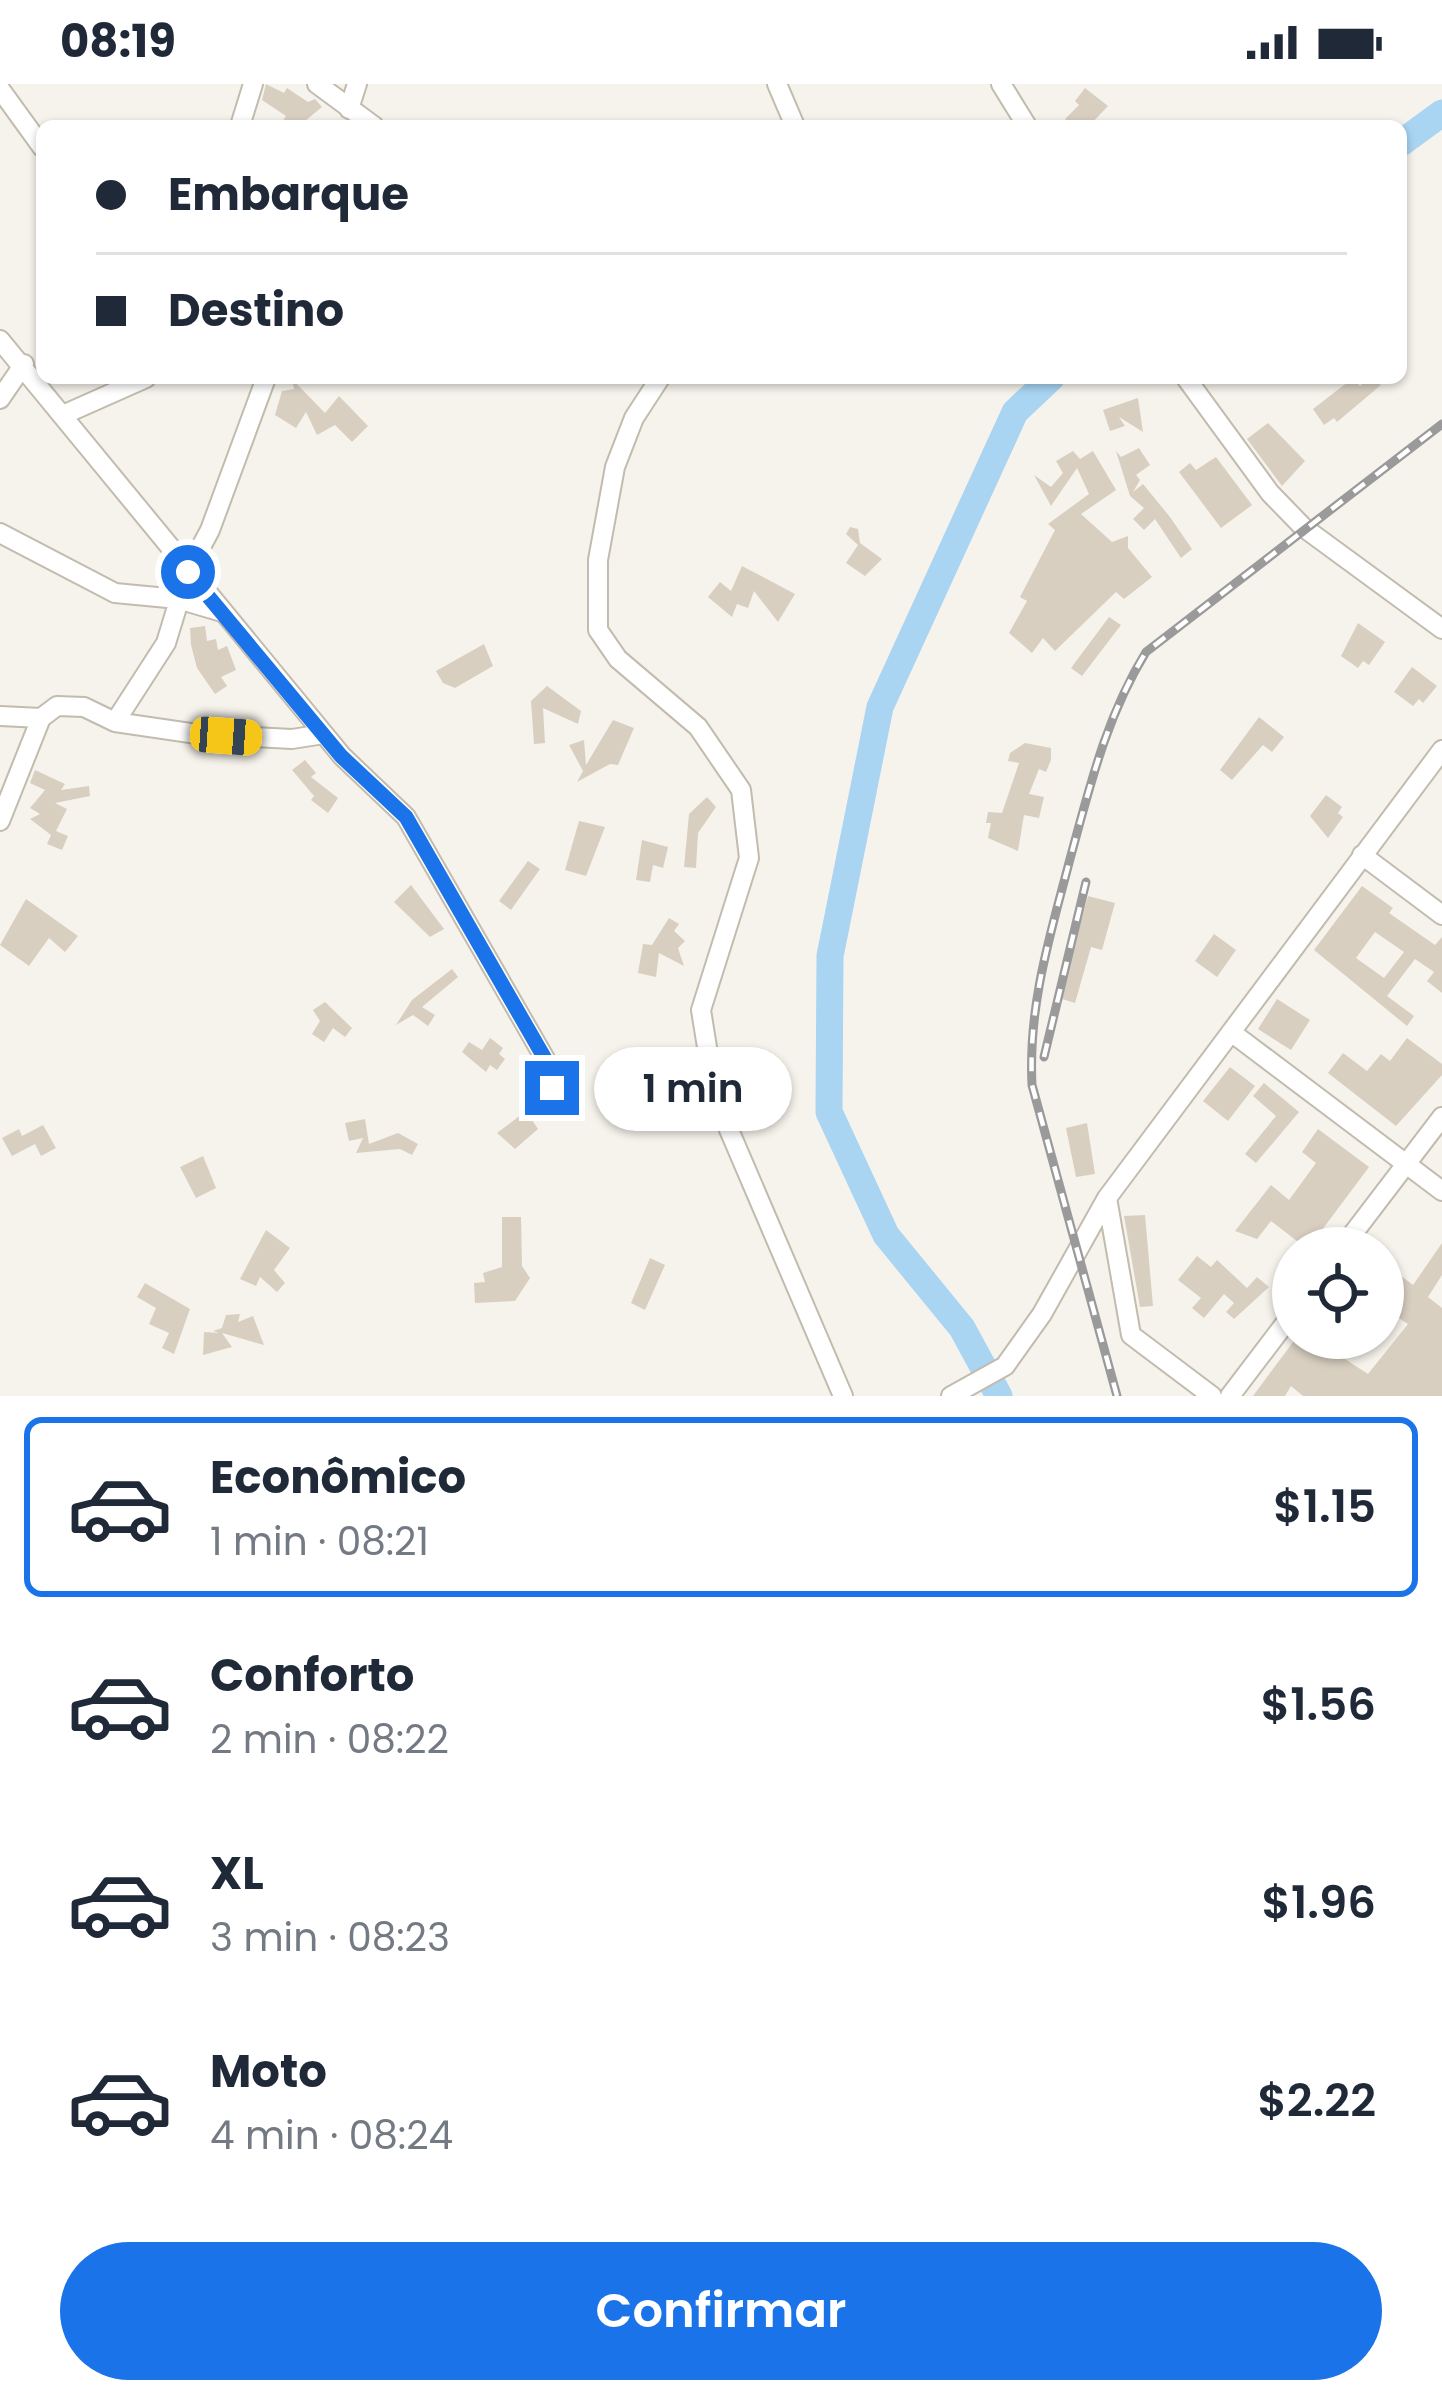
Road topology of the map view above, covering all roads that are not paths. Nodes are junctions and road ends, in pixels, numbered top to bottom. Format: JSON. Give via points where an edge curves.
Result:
{"nodes":[{"id":1,"x":253,"y":84,"type":"edge"},
{"id":2,"x":317,"y":84,"type":"edge"},
{"id":3,"x":357,"y":84,"type":"edge"},
{"id":4,"x":777,"y":84,"type":"edge"},
{"id":5,"x":1000,"y":84,"type":"edge"},
{"id":6,"x":0,"y":89,"type":"edge"},
{"id":7,"x":242,"y":120,"type":"edge"},
{"id":8,"x":360,"y":120,"type":"edge"},
{"id":9,"x":792,"y":120,"type":"edge"},
{"id":10,"x":1023,"y":120,"type":"edge"},
{"id":11,"x":36,"y":139,"type":"edge"},
{"id":12,"x":0,"y":340,"type":"edge"},
{"id":13,"x":24,"y":364,"type":"junction"},
{"id":14,"x":36,"y":379,"type":"edge"},
{"id":15,"x":40,"y":384,"type":"edge"},
{"id":16,"x":132,"y":384,"type":"edge"},
{"id":17,"x":264,"y":384,"type":"edge"},
{"id":18,"x":656,"y":384,"type":"edge"},
{"id":19,"x":1190,"y":384,"type":"edge"},
{"id":20,"x":0,"y":399,"type":"edge"},
{"id":21,"x":65,"y":414,"type":"junction"},
{"id":22,"x":0,"y":533,"type":"edge"},
{"id":23,"x":188,"y":572,"type":"junction"},
{"id":24,"x":178,"y":599,"type":"junction"},
{"id":25,"x":222,"y":612,"type":"junction"},
{"id":26,"x":1442,"y":629,"type":"edge"},
{"id":27,"x":0,"y":716,"type":"edge"},
{"id":28,"x":41,"y":718,"type":"junction"},
{"id":29,"x":115,"y":722,"type":"junction"},
{"id":30,"x":324,"y":734,"type":"junction"},
{"id":31,"x":1442,"y":750,"type":"edge"},
{"id":32,"x":0,"y":821,"type":"edge"},
{"id":33,"x":1362,"y":855,"type":"junction"},
{"id":34,"x":1442,"y":915,"type":"edge"},
{"id":35,"x":1232,"y":1032,"type":"junction"},
{"id":36,"x":552,"y":1088,"type":"dead end"},
{"id":37,"x":1442,"y":1117,"type":"edge"},
{"id":38,"x":1406,"y":1164,"type":"junction"},
{"id":39,"x":1442,"y":1191,"type":"edge"},
{"id":40,"x":1107,"y":1198,"type":"junction"},
{"id":41,"x":1358,"y":1227,"type":"edge"},
{"id":42,"x":1272,"y":1340,"type":"edge"},
{"id":43,"x":952,"y":1395,"type":"edge"},
{"id":44,"x":842,"y":1396,"type":"edge"},
{"id":45,"x":1212,"y":1396,"type":"edge"},
{"id":46,"x":1229,"y":1396,"type":"edge"}],
"edges":[{"from":1,"to":7,"type":"street"},
{"from":2,"to":8,"type":"street"},
{"from":3,"to":8,"type":"street"},
{"from":4,"to":9,"type":"street"},
{"from":5,"to":10,"type":"street"},
{"from":6,"to":11,"type":"street"},
{"from":12,"to":13,"type":"street"},
{"from":13,"to":14,"type":"street"},
{"from":13,"to":20,"type":"street"},
{"from":15,"to":21,"type":"street"},
{"from":16,"to":21,"type":"street"},
{"from":17,"to":23,"type":"street"},
{"from":18,"to":44,"type":"street","via":[[615,467],[598,560],[598,630],[618,659],[698,727],[741,790],[749,858],[701,1010],[715,1097]]},
{"from":19,"to":26,"type":"street","via":[[1303,527]]},
{"from":21,"to":23,"type":"street"},
{"from":22,"to":24,"type":"street","via":[[116,592]]},
{"from":23,"to":24,"type":"street"},
{"from":23,"to":25,"type":"street"},
{"from":24,"to":25,"type":"street"},
{"from":24,"to":29,"type":"street","via":[[166,643]]},
{"from":25,"to":30,"type":"street"},
{"from":27,"to":28,"type":"street"},
{"from":28,"to":29,"type":"street","via":[[70,704]]},
{"from":28,"to":32,"type":"street"},
{"from":29,"to":30,"type":"street","via":[[256,738]]},
{"from":30,"to":36,"type":"street","via":[[406,817],[552,1071]]},
{"from":31,"to":33,"type":"street"},
{"from":33,"to":34,"type":"street"},
{"from":33,"to":35,"type":"street"},
{"from":35,"to":38,"type":"street"},
{"from":35,"to":40,"type":"street"},
{"from":37,"to":38,"type":"street"},
{"from":38,"to":39,"type":"street"},
{"from":38,"to":41,"type":"street"},
{"from":40,"to":43,"type":"street","via":[[1005,1366]]},
{"from":40,"to":45,"type":"street","via":[[1131,1335]]},
{"from":42,"to":46,"type":"street"}]}
